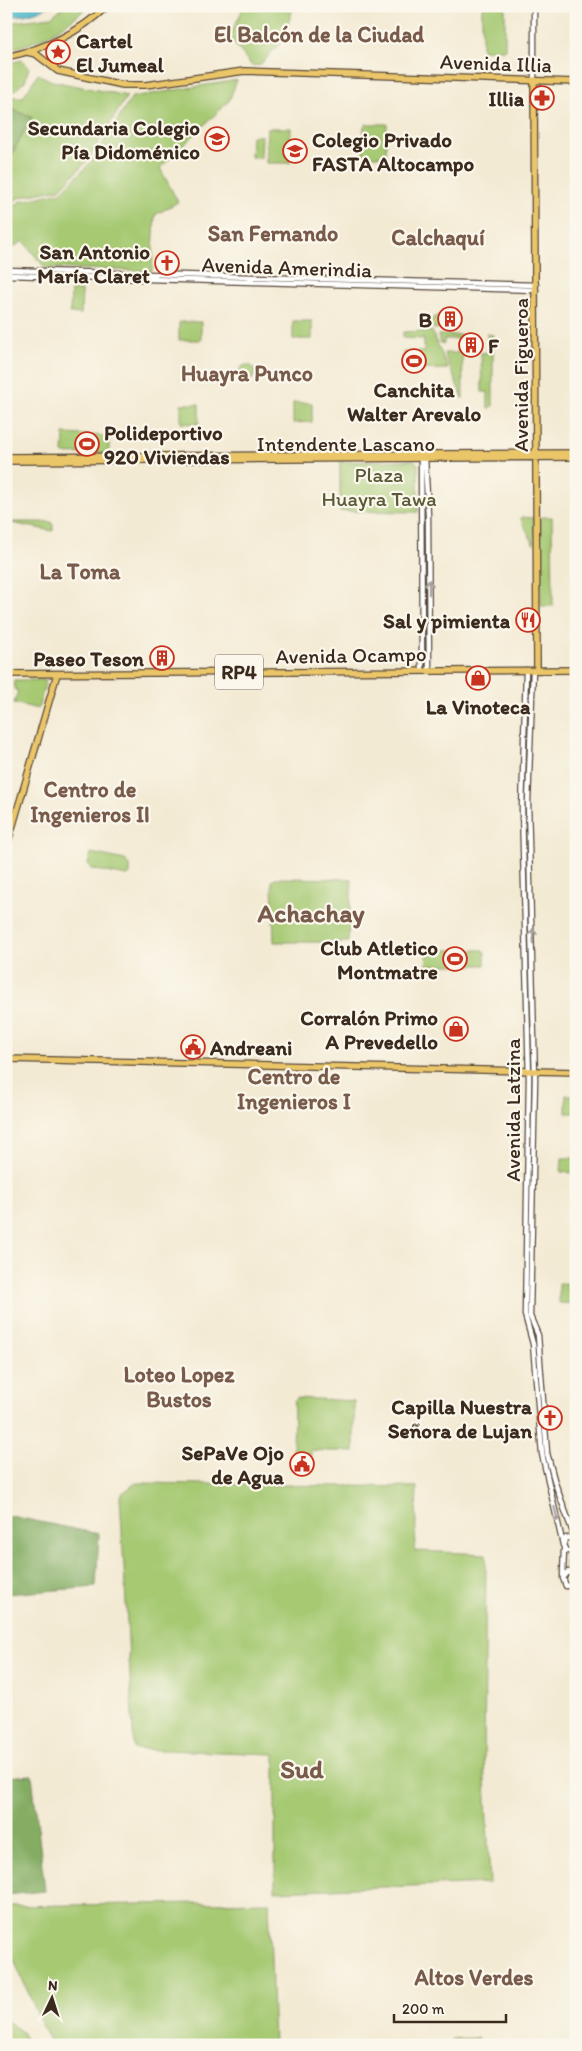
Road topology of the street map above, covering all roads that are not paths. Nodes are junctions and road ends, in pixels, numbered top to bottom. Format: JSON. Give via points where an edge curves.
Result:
{"nodes":[{"id":1,"x":107,"y":6,"type":"edge"},
{"id":2,"x":534,"y":6,"type":"edge"},
{"id":3,"x":51,"y":44,"type":"junction"},
{"id":4,"x":44,"y":47,"type":"junction"},
{"id":5,"x":27,"y":52,"type":"junction"},
{"id":6,"x":6,"y":57,"type":"edge"},
{"id":7,"x":46,"y":62,"type":"junction"},
{"id":8,"x":58,"y":71,"type":"junction"},
{"id":9,"x":534,"y":80,"type":"junction"},
{"id":10,"x":576,"y":82,"type":"edge"},
{"id":11,"x":6,"y":270,"type":"edge"},
{"id":12,"x":6,"y":275,"type":"edge"},
{"id":13,"x":536,"y":287,"type":"junction"},
{"id":14,"x":576,"y":453,"type":"edge"},
{"id":15,"x":536,"y":456,"type":"junction"},
{"id":16,"x":6,"y":457,"type":"edge"},
{"id":17,"x":423,"y":457,"type":"junction"},
{"id":18,"x":576,"y":457,"type":"edge"},
{"id":19,"x":6,"y":461,"type":"edge"},
{"id":20,"x":422,"y":670,"type":"junction"},
{"id":21,"x":429,"y":670,"type":"junction"},
{"id":22,"x":526,"y":670,"type":"junction"},
{"id":23,"x":535,"y":670,"type":"junction"},
{"id":24,"x":576,"y":670,"type":"edge"},
{"id":25,"x":6,"y":674,"type":"edge"},
{"id":26,"x":57,"y":674,"type":"junction"},
{"id":27,"x":6,"y":849,"type":"edge"},
{"id":28,"x":6,"y":1059,"type":"edge"},
{"id":29,"x":532,"y":1071,"type":"junction"},
{"id":30,"x":576,"y":1072,"type":"edge"},
{"id":31,"x":575,"y":1538,"type":"edge"},
{"id":32,"x":564,"y":1547,"type":"junction"},
{"id":33,"x":576,"y":1551,"type":"edge"},
{"id":34,"x":576,"y":1574,"type":"edge"},
{"id":35,"x":563,"y":1578,"type":"junction"},
{"id":36,"x":574,"y":1587,"type":"edge"}],
"edges":[{"from":1,"to":3,"type":"main road","via":[[84,26]]},
{"from":2,"to":9,"type":"street"},
{"from":3,"to":4,"type":"main road"},
{"from":3,"to":8,"type":"main road","via":[[51,62]]},
{"from":4,"to":5,"type":"main road"},
{"from":4,"to":7,"type":"main road"},
{"from":5,"to":6,"type":"main road"},
{"from":5,"to":7,"type":"main road","name":"Avenida Illia"},
{"from":7,"to":8,"type":"main road","name":"Avenida Illia"},
{"from":8,"to":9,"type":"main road","name":"Avenida Illia","via":[[135,86],[238,72]]},
{"from":9,"to":10,"type":"main road","name":"Avenida Illia"},
{"from":9,"to":13,"type":"main road","name":"Avenida Figueroa"},
{"from":11,"to":13,"type":"street"},
{"from":12,"to":13,"type":"street","name":"Avenida Amerindia"},
{"from":13,"to":15,"type":"main road","name":"Avenida Figueroa"},
{"from":14,"to":15,"type":"main road"},
{"from":15,"to":17,"type":"main road","name":"Intendente Lascano"},
{"from":15,"to":18,"type":"main road"},
{"from":15,"to":23,"type":"main road","name":"Avenida Figueroa"},
{"from":16,"to":17,"type":"main road","name":"Intendente Lascano"},
{"from":17,"to":19,"type":"main road","name":"Intendente Lascano"},
{"from":17,"to":20,"type":"street"},
{"from":21,"to":17,"type":"street","one_way":true},
{"from":20,"to":21,"type":"main road","name":"Avenida Ocampo","number":"RP4"},
{"from":20,"to":26,"type":"main road","name":"Avenida Ocampo","number":"RP4"},
{"from":21,"to":22,"type":"main road","name":"Avenida Ocampo","number":"RP4"},
{"from":22,"to":23,"type":"main road","name":"Avenida Ocampo","number":"RP4"},
{"from":22,"to":29,"type":"street","name":"Avenida Latzina","via":[[522,810]]},
{"from":23,"to":24,"type":"main road","name":"Avenida Ocampo","number":"RP4"},
{"from":29,"to":23,"type":"street","name":"Avenida Latzina","one_way":true,"via":[[528,803]]},
{"from":25,"to":26,"type":"main road","name":"Avenida Ocampo","number":"RP4"},
{"from":26,"to":27,"type":"main road"},
{"from":28,"to":29,"type":"main road"},
{"from":29,"to":30,"type":"main road"},
{"from":29,"to":31,"type":"street","name":"Avenida Latzina","via":[[530,1316],[538,1335],[548,1453]]},
{"from":29,"to":32,"type":"street","name":"Avenida Latzina","one_way":true,"via":[[525,1315],[533,1344],[540,1442]]},
{"from":31,"to":32,"type":"street","via":[[567,1538]]},
{"from":32,"to":33,"type":"street","via":[[571,1552]]},
{"from":32,"to":35,"type":"street","name":"Avenida Latzina"},
{"from":34,"to":35,"type":"street","via":[[568,1572]]},
{"from":35,"to":36,"type":"street","via":[[564,1584]]}]}
